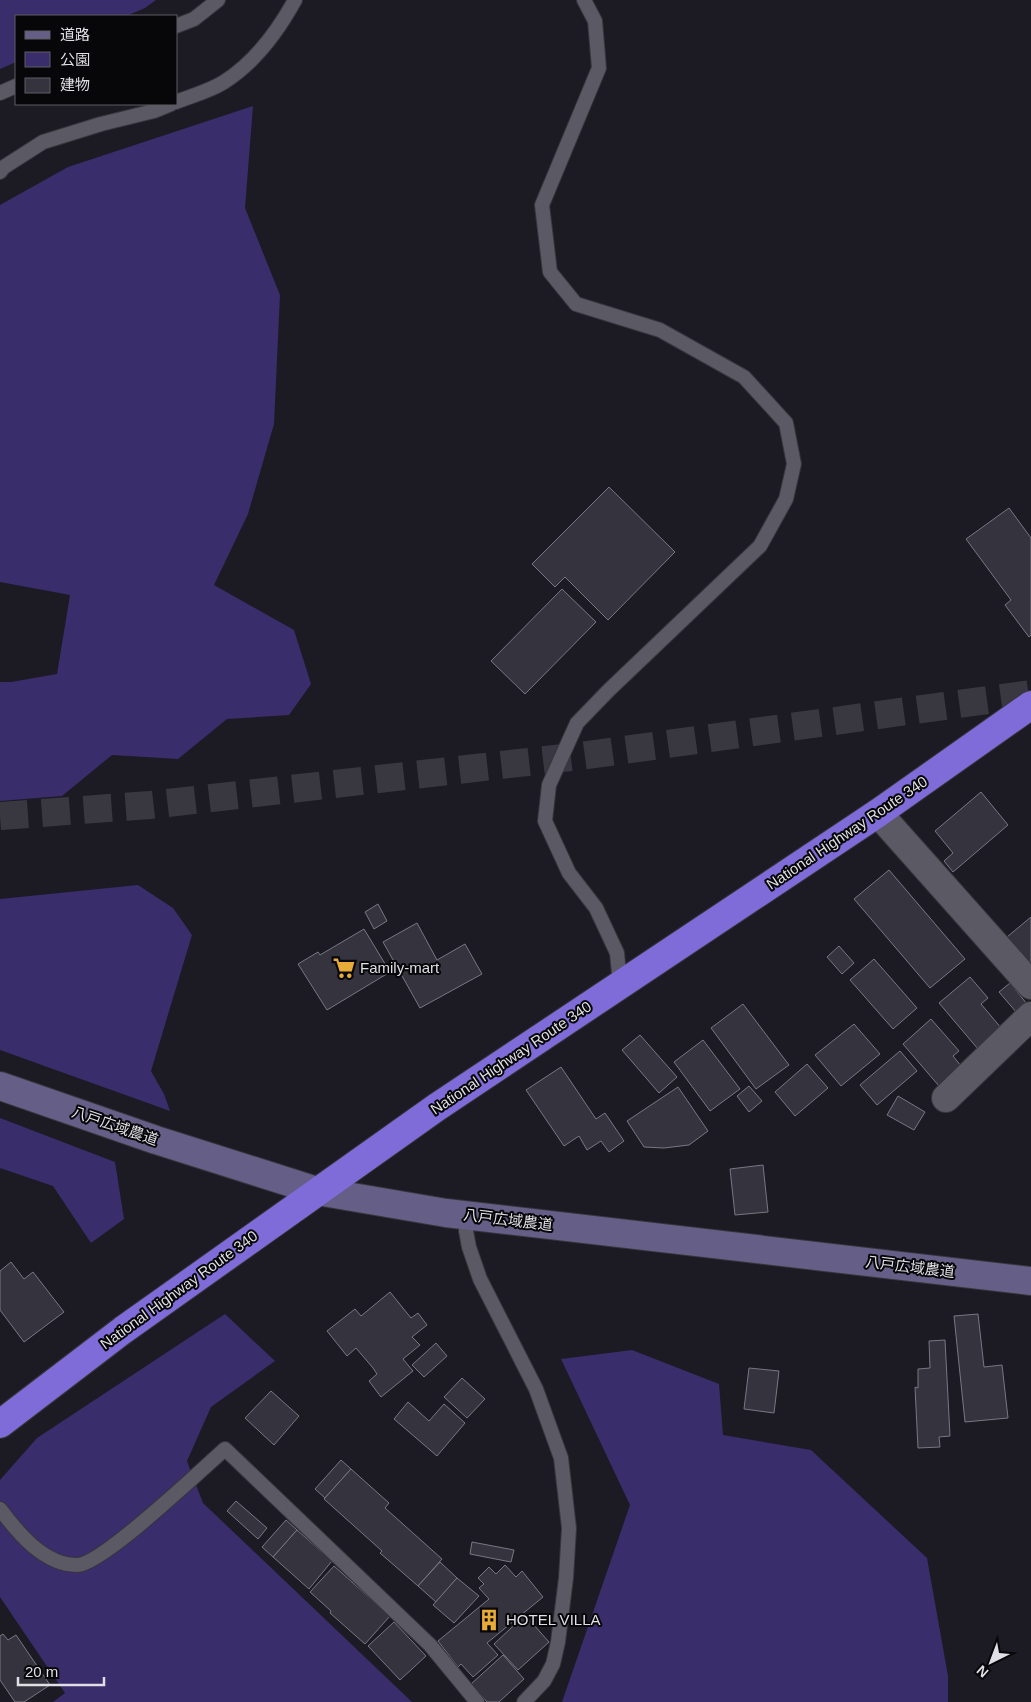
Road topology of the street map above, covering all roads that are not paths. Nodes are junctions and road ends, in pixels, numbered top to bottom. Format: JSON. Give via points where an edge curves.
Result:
{"nodes":[{"id":1,"x":218,"y":0,"type":"edge"},
{"id":2,"x":295,"y":0,"type":"edge"},
{"id":3,"x":584,"y":0,"type":"edge"},
{"id":4,"x":178,"y":25,"type":"edge"},
{"id":5,"x":15,"y":86,"type":"edge"},
{"id":6,"x":0,"y":93,"type":"edge"},
{"id":7,"x":178,"y":101,"type":"edge"},
{"id":8,"x":169,"y":105,"type":"edge"},
{"id":9,"x":0,"y":172,"type":"edge"},
{"id":10,"x":1031,"y":705,"type":"edge"},
{"id":11,"x":878,"y":814,"type":"junction"},
{"id":12,"x":620,"y":984,"type":"junction"},
{"id":13,"x":1031,"y":985,"type":"edge"},
{"id":14,"x":1031,"y":1016,"type":"edge"},
{"id":15,"x":0,"y":1086,"type":"edge"},
{"id":16,"x":946,"y":1098,"type":"dead end"},
{"id":17,"x":317,"y":1191,"type":"junction"},
{"id":18,"x":467,"y":1215,"type":"junction"},
{"id":19,"x":1031,"y":1281,"type":"edge"},
{"id":20,"x":0,"y":1424,"type":"edge"},
{"id":21,"x":0,"y":1508,"type":"edge"},
{"id":22,"x":477,"y":1702,"type":"edge"},
{"id":23,"x":524,"y":1702,"type":"edge"}],
"edges":[{"from":1,"to":4,"type":"lane","via":[[194,19]]},
{"from":2,"to":7,"type":"lane","via":[[254,58],[223,83]]},
{"from":3,"to":12,"type":"lane","via":[[595,21],[598,68],[542,205],[550,272],[576,304],[660,330],[744,378],[786,423],[794,464],[786,499],[760,546],[577,723],[549,785],[546,821],[569,873],[596,908],[617,953]]},
{"from":5,"to":6,"type":"lane"},
{"from":8,"to":9,"type":"lane","via":[[43,142]]},
{"from":10,"to":11,"type":"highway","name":"National Highway Route 340"},
{"from":11,"to":12,"type":"highway","name":"National Highway Route 340"},
{"from":11,"to":13,"type":"street"},
{"from":12,"to":17,"type":"highway","name":"National Highway Route 340"},
{"from":14,"to":16,"type":"street"},
{"from":15,"to":17,"type":"street","name":"八戸広域農道"},
{"from":17,"to":18,"type":"street","name":"八戸広域農道"},
{"from":17,"to":20,"type":"highway","name":"National Highway Route 340","via":[[123,1330]]},
{"from":18,"to":19,"type":"street","name":"八戸広域農道"},
{"from":18,"to":23,"type":"lane","via":[[467,1239],[480,1279],[536,1389],[561,1458],[569,1528],[558,1642],[553,1664],[544,1681]]},
{"from":21,"to":22,"type":"lane","via":[[35,1548],[57,1562],[78,1565],[116,1545],[225,1449],[430,1645]]}]}
